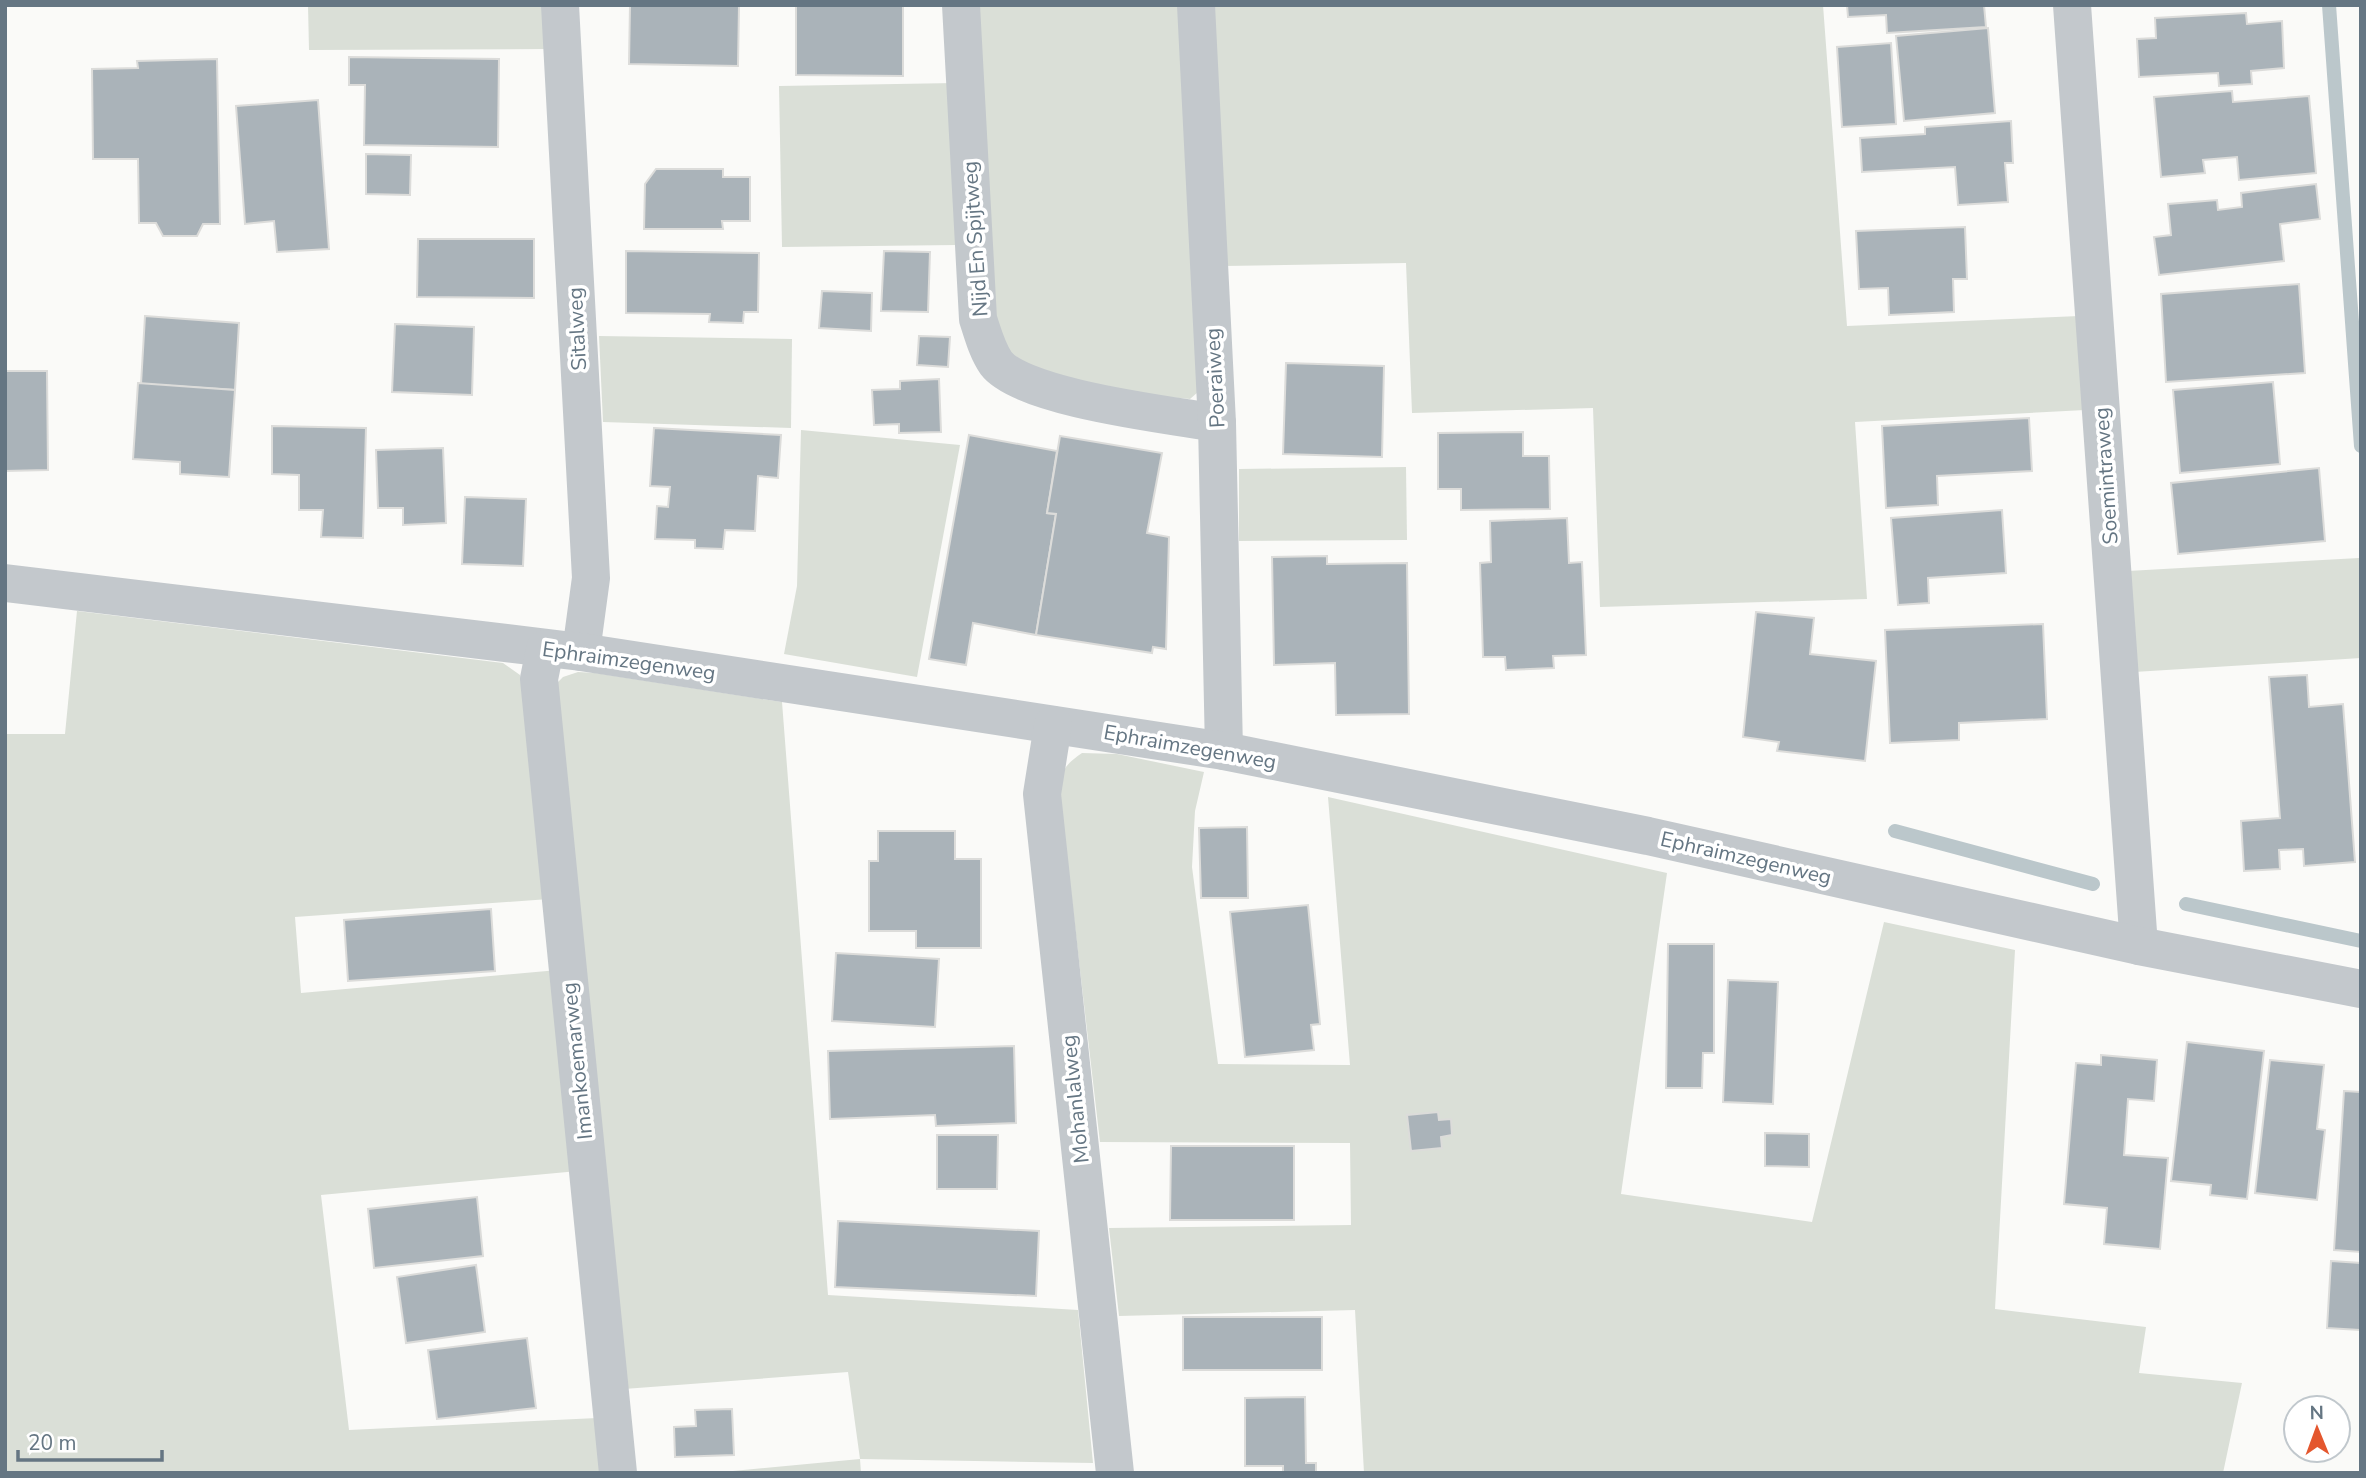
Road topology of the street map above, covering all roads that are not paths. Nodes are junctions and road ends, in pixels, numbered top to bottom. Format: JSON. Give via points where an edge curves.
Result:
{"nodes":[{"id":1,"x":560,"y":5,"type":"edge"},
{"id":2,"x":961,"y":5,"type":"edge"},
{"id":3,"x":1196,"y":5,"type":"edge"},
{"id":4,"x":2072,"y":5,"type":"edge"},
{"id":5,"x":1217,"y":423,"type":"junction"},
{"id":6,"x":5,"y":583,"type":"edge"},
{"id":7,"x":563,"y":651,"type":"junction"},
{"id":8,"x":1053,"y":725,"type":"junction"},
{"id":9,"x":1224,"y":751,"type":"junction"},
{"id":10,"x":2139,"y":946,"type":"junction"},
{"id":11,"x":2361,"y":989,"type":"edge"},
{"id":12,"x":618,"y":1473,"type":"edge"},
{"id":13,"x":1115,"y":1473,"type":"edge"}],
"edges":[{"from":1,"to":7,"type":"street","name":"Sitalweg","via":[[590,578]]},
{"from":2,"to":5,"type":"street","name":"Nijd En Spijtweg","via":[[978,318],[997,365],[1051,393]]},
{"from":3,"to":5,"type":"street","name":"Poeraiweg"},
{"from":4,"to":10,"type":"street","name":"Soemintraweg"},
{"from":5,"to":9,"type":"street","name":"Poeraiweg"},
{"from":6,"to":7,"type":"street","name":"Ephraimzegenweg"},
{"from":7,"to":8,"type":"street","name":"Ephraimzegenweg"},
{"from":7,"to":12,"type":"street","name":"Imankoemarweg","via":[[539,679]]},
{"from":8,"to":9,"type":"street","name":"Ephraimzegenweg"},
{"from":8,"to":13,"type":"street","name":"Mohanlalweg","via":[[1042,794]]},
{"from":9,"to":10,"type":"street","name":"Ephraimzegenweg","via":[[1648,836]]},
{"from":10,"to":11,"type":"street","name":"Ephraimzegenweg"}]}
